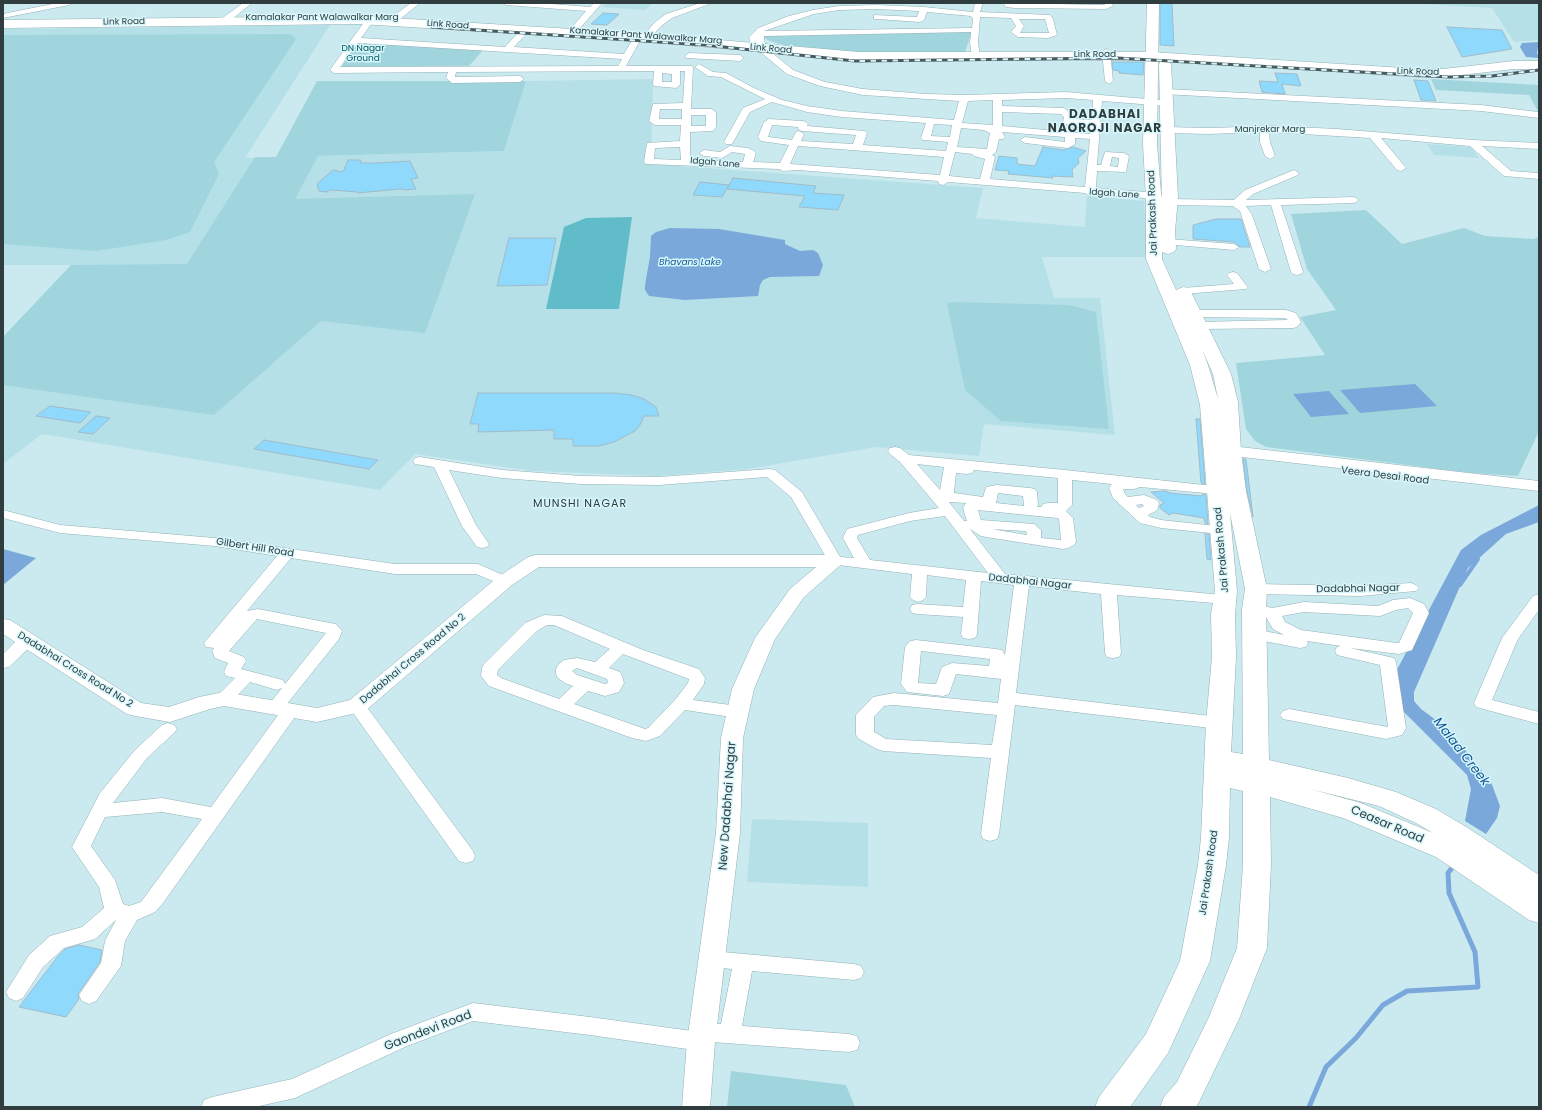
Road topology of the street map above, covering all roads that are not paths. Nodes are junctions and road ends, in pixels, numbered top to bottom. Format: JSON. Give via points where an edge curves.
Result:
{"nodes":[{"id":1,"x":62,"y":3,"type":"edge"},
{"id":2,"x":69,"y":3,"type":"edge"},
{"id":3,"x":248,"y":3,"type":"edge"},
{"id":4,"x":416,"y":3,"type":"edge"},
{"id":5,"x":506,"y":3,"type":"edge"},
{"id":6,"x":696,"y":3,"type":"edge"},
{"id":7,"x":708,"y":3,"type":"edge"},
{"id":8,"x":979,"y":3,"type":"edge"},
{"id":9,"x":986,"y":3,"type":"edge"},
{"id":10,"x":1007,"y":3,"type":"edge"},
{"id":11,"x":1153,"y":3,"type":"edge"},
{"id":12,"x":1163,"y":3,"type":"edge"},
{"id":13,"x":1060,"y":5,"type":"edge"},
{"id":14,"x":1075,"y":5,"type":"edge"},
{"id":15,"x":1111,"y":5,"type":"edge"},
{"id":16,"x":595,"y":6,"type":"edge"},
{"id":17,"x":42,"y":8,"type":"junction"},
{"id":18,"x":3,"y":16,"type":"edge"},
{"id":19,"x":978,"y":16,"type":"junction"},
{"id":20,"x":1014,"y":16,"type":"junction"},
{"id":21,"x":341,"y":18,"type":"junction"},
{"id":22,"x":225,"y":20,"type":"junction"},
{"id":23,"x":370,"y":20,"type":"junction"},
{"id":24,"x":394,"y":20,"type":"junction"},
{"id":25,"x":3,"y":23,"type":"edge"},
{"id":26,"x":975,"y":30,"type":"junction"},
{"id":27,"x":1164,"y":30,"type":"dead end"},
{"id":28,"x":572,"y":32,"type":"junction"},
{"id":29,"x":521,"y":35,"type":"dead end"},
{"id":30,"x":1018,"y":35,"type":"junction"},
{"id":31,"x":642,"y":36,"type":"junction"},
{"id":32,"x":355,"y":40,"type":"junction"},
{"id":33,"x":688,"y":40,"type":"junction"},
{"id":34,"x":1009,"y":41,"type":"dead end"},
{"id":35,"x":757,"y":42,"type":"junction"},
{"id":36,"x":508,"y":49,"type":"junction"},
{"id":37,"x":1159,"y":52,"type":"junction"},
{"id":38,"x":975,"y":54,"type":"junction"},
{"id":39,"x":1106,"y":54,"type":"junction"},
{"id":40,"x":627,"y":58,"type":"junction"},
{"id":41,"x":740,"y":58,"type":"dead end"},
{"id":42,"x":1539,"y":62,"type":"edge"},
{"id":43,"x":692,"y":64,"type":"junction"},
{"id":44,"x":1539,"y":65,"type":"edge"},
{"id":45,"x":621,"y":68,"type":"junction"},
{"id":46,"x":453,"y":69,"type":"junction"},
{"id":47,"x":536,"y":69,"type":"junction"},
{"id":48,"x":362,"y":70,"type":"junction"},
{"id":49,"x":386,"y":72,"type":"dead end"},
{"id":50,"x":403,"y":72,"type":"junction"},
{"id":51,"x":711,"y":74,"type":"junction"},
{"id":52,"x":356,"y":79,"type":"dead end"},
{"id":53,"x":1109,"y":81,"type":"dead end"},
{"id":54,"x":1002,"y":97,"type":"junction"},
{"id":55,"x":1054,"y":97,"type":"junction"},
{"id":56,"x":964,"y":98,"type":"junction"},
{"id":57,"x":1098,"y":98,"type":"junction"},
{"id":58,"x":1166,"y":98,"type":"junction"},
{"id":59,"x":773,"y":99,"type":"junction"},
{"id":60,"x":1150,"y":102,"type":"junction"},
{"id":61,"x":762,"y":103,"type":"junction"},
{"id":62,"x":838,"y":104,"type":"dead end"},
{"id":63,"x":998,"y":109,"type":"junction"},
{"id":64,"x":826,"y":112,"type":"junction"},
{"id":65,"x":1538,"y":115,"type":"dead end"},
{"id":66,"x":804,"y":120,"type":"junction"},
{"id":67,"x":895,"y":120,"type":"junction"},
{"id":68,"x":1029,"y":122,"type":"dead end"},
{"id":69,"x":1064,"y":122,"type":"junction"},
{"id":70,"x":925,"y":123,"type":"junction"},
{"id":71,"x":1096,"y":123,"type":"junction"},
{"id":72,"x":998,"y":125,"type":"junction"},
{"id":73,"x":957,"y":126,"type":"junction"},
{"id":74,"x":1264,"y":129,"type":"junction"},
{"id":75,"x":1166,"y":130,"type":"junction"},
{"id":76,"x":1069,"y":134,"type":"junction"},
{"id":77,"x":1373,"y":135,"type":"junction"},
{"id":78,"x":1095,"y":137,"type":"junction"},
{"id":79,"x":729,"y":142,"type":"dead end"},
{"id":80,"x":791,"y":142,"type":"junction"},
{"id":81,"x":1474,"y":143,"type":"junction"},
{"id":82,"x":685,"y":144,"type":"junction"},
{"id":83,"x":858,"y":146,"type":"junction"},
{"id":84,"x":1539,"y":146,"type":"edge"},
{"id":85,"x":953,"y":150,"type":"junction"},
{"id":86,"x":698,"y":153,"type":"dead end"},
{"id":87,"x":1270,"y":156,"type":"dead end"},
{"id":88,"x":689,"y":163,"type":"junction"},
{"id":89,"x":747,"y":166,"type":"junction"},
{"id":90,"x":1092,"y":167,"type":"junction"},
{"id":91,"x":787,"y":168,"type":"junction"},
{"id":92,"x":1401,"y":168,"type":"dead end"},
{"id":93,"x":1105,"y":169,"type":"dead end"},
{"id":94,"x":1294,"y":173,"type":"dead end"},
{"id":95,"x":1539,"y":176,"type":"edge"},
{"id":96,"x":943,"y":180,"type":"junction"},
{"id":97,"x":988,"y":182,"type":"junction"},
{"id":98,"x":1090,"y":192,"type":"junction"},
{"id":99,"x":1152,"y":196,"type":"junction"},
{"id":100,"x":1354,"y":200,"type":"dead end"},
{"id":101,"x":1170,"y":202,"type":"junction"},
{"id":102,"x":1275,"y":202,"type":"junction"},
{"id":103,"x":1236,"y":203,"type":"junction"},
{"id":104,"x":1168,"y":242,"type":"junction"},
{"id":105,"x":1234,"y":247,"type":"dead end"},
{"id":106,"x":1265,"y":269,"type":"dead end"},
{"id":107,"x":1297,"y":272,"type":"dead end"},
{"id":108,"x":1233,"y":275,"type":"dead end"},
{"id":109,"x":1183,"y":291,"type":"junction"},
{"id":110,"x":1217,"y":314,"type":"junction"},
{"id":111,"x":1197,"y":320,"type":"junction"},
{"id":112,"x":1223,"y":325,"type":"junction"},
{"id":113,"x":1231,"y":454,"type":"junction"},
{"id":114,"x":420,"y":461,"type":"dead end"},
{"id":115,"x":439,"y":464,"type":"junction"},
{"id":116,"x":950,"y":465,"type":"junction"},
{"id":117,"x":1065,"y":477,"type":"junction"},
{"id":118,"x":1176,"y":488,"type":"junction"},
{"id":119,"x":1227,"y":491,"type":"junction"},
{"id":120,"x":1538,"y":492,"type":"edge"},
{"id":121,"x":1194,"y":500,"type":"dead end"},
{"id":122,"x":944,"y":502,"type":"junction"},
{"id":123,"x":3,"y":514,"type":"edge"},
{"id":124,"x":967,"y":525,"type":"junction"},
{"id":125,"x":1220,"y":530,"type":"junction"},
{"id":126,"x":482,"y":544,"type":"dead end"},
{"id":127,"x":286,"y":553,"type":"junction"},
{"id":128,"x":835,"y":561,"type":"junction"},
{"id":129,"x":865,"y":564,"type":"junction"},
{"id":130,"x":920,"y":571,"type":"junction"},
{"id":131,"x":974,"y":577,"type":"junction"},
{"id":132,"x":1001,"y":580,"type":"junction"},
{"id":133,"x":505,"y":581,"type":"junction"},
{"id":134,"x":1022,"y":581,"type":"junction"},
{"id":135,"x":1411,"y":588,"type":"dead end"},
{"id":136,"x":1109,"y":590,"type":"junction"},
{"id":137,"x":1226,"y":598,"type":"junction"},
{"id":138,"x":1539,"y":599,"type":"edge"},
{"id":139,"x":1261,"y":604,"type":"junction"},
{"id":140,"x":971,"y":613,"type":"junction"},
{"id":141,"x":3,"y":625,"type":"edge"},
{"id":142,"x":969,"y":634,"type":"dead end"},
{"id":143,"x":1254,"y":634,"type":"junction"},
{"id":144,"x":27,"y":640,"type":"junction"},
{"id":145,"x":212,"y":642,"type":"dead end"},
{"id":146,"x":621,"y":647,"type":"junction"},
{"id":147,"x":1114,"y":653,"type":"dead end"},
{"id":148,"x":3,"y":663,"type":"edge"},
{"id":149,"x":598,"y":669,"type":"junction"},
{"id":150,"x":1003,"y":673,"type":"junction"},
{"id":151,"x":246,"y":680,"type":"junction"},
{"id":152,"x":277,"y":684,"type":"dead end"},
{"id":153,"x":585,"y":684,"type":"junction"},
{"id":154,"x":227,"y":699,"type":"junction"},
{"id":155,"x":681,"y":704,"type":"junction"},
{"id":156,"x":1006,"y":704,"type":"junction"},
{"id":157,"x":357,"y":706,"type":"junction"},
{"id":158,"x":561,"y":707,"type":"junction"},
{"id":159,"x":284,"y":708,"type":"junction"},
{"id":160,"x":738,"y":712,"type":"junction"},
{"id":161,"x":1289,"y":716,"type":"dead end"},
{"id":162,"x":1539,"y":718,"type":"edge"},
{"id":163,"x":1219,"y":723,"type":"junction"},
{"id":164,"x":168,"y":729,"type":"dead end"},
{"id":165,"x":1000,"y":752,"type":"junction"},
{"id":166,"x":1218,"y":768,"type":"junction"},
{"id":167,"x":1255,"y":775,"type":"junction"},
{"id":168,"x":99,"y":811,"type":"junction"},
{"id":169,"x":216,"y":815,"type":"junction"},
{"id":170,"x":990,"y":834,"type":"dead end"},
{"id":171,"x":466,"y":856,"type":"dead end"},
{"id":172,"x":1527,"y":889,"type":"edge"},
{"id":173,"x":122,"y":912,"type":"junction"},
{"id":174,"x":1539,"y":912,"type":"edge"},
{"id":175,"x":712,"y":959,"type":"junction"},
{"id":176,"x":744,"y":962,"type":"junction"},
{"id":177,"x":854,"y":972,"type":"dead end"},
{"id":178,"x":16,"y":992,"type":"dead end"},
{"id":179,"x":89,"y":995,"type":"dead end"},
{"id":180,"x":730,"y":1034,"type":"junction"},
{"id":181,"x":702,"y":1037,"type":"junction"},
{"id":182,"x":849,"y":1043,"type":"dead end"},
{"id":183,"x":212,"y":1107,"type":"edge"},
{"id":184,"x":696,"y":1107,"type":"edge"},
{"id":185,"x":1111,"y":1107,"type":"edge"},
{"id":186,"x":1176,"y":1107,"type":"edge"}],
"edges":[{"from":1,"to":17,"type":"street"},
{"from":2,"to":17,"type":"street"},
{"from":3,"to":22,"type":"street"},
{"from":4,"to":24,"type":"street"},
{"from":5,"to":16,"type":"street"},
{"from":6,"to":31,"type":"street","via":[[665,12],[652,22]]},
{"from":7,"to":31,"type":"street","via":[[669,16]]},
{"from":8,"to":19,"type":"street"},
{"from":9,"to":19,"type":"street"},
{"from":10,"to":13,"type":"street","via":[[1013,6]]},
{"from":11,"to":37,"type":"main road","name":"Jai Prakash Road"},
{"from":12,"to":27,"type":"main road"},
{"from":13,"to":14,"type":"street"},
{"from":14,"to":15,"type":"street"},
{"from":16,"to":28,"type":"street"},
{"from":17,"to":18,"type":"street"},
{"from":19,"to":20,"type":"street","via":[[999,13]]},
{"from":19,"to":26,"type":"street"},
{"from":19,"to":35,"type":"street","via":[[924,9],[922,19],[919,20],[877,17],[876,7],[838,8],[813,12],[760,30]]},
{"from":20,"to":30,"type":"street","via":[[1020,26],[1015,32]]},
{"from":20,"to":30,"type":"street","via":[[1047,17],[1050,19],[1053,35]]},
{"from":21,"to":22,"type":"main road","name":"Link Road"},
{"from":21,"to":23,"type":"main road","name":"Link Road"},
{"from":21,"to":24,"type":"main road","name":"Kamalakar Pant Walawalkar Marg"},
{"from":22,"to":25,"type":"main road","name":"Link Road"},
{"from":23,"to":24,"type":"main road","name":"Link Road"},
{"from":23,"to":32,"type":"street"},
{"from":24,"to":28,"type":"main road","name":"Link Road"},
{"from":26,"to":35,"type":"street","via":[[937,30]]},
{"from":26,"to":38,"type":"street"},
{"from":28,"to":31,"type":"main road","name":"Link Road"},
{"from":29,"to":36,"type":"street"},
{"from":30,"to":34,"type":"street"},
{"from":31,"to":33,"type":"main road","name":"Link Road"},
{"from":31,"to":40,"type":"street"},
{"from":32,"to":36,"type":"street"},
{"from":32,"to":48,"type":"street","via":[[334,70]]},
{"from":33,"to":35,"type":"main road","name":"Link Road"},
{"from":33,"to":43,"type":"street","name":"Idgah Lane","via":[[687,49]]},
{"from":35,"to":38,"type":"main road","name":"Link Road","via":[[860,54]]},
{"from":35,"to":56,"type":"street","via":[[790,72],[823,84],[862,92]]},
{"from":36,"to":40,"type":"street","via":[[564,50]]},
{"from":37,"to":39,"type":"main road","name":"Link Road"},
{"from":37,"to":42,"type":"main road","name":"Link Road","via":[[1413,69]]},
{"from":37,"to":44,"type":"main road","name":"Link Road","via":[[1420,73]]},
{"from":37,"to":58,"type":"main road","name":"Jai Prakash Road"},
{"from":37,"to":60,"type":"main road","name":"Jai Prakash Road"},
{"from":38,"to":39,"type":"main road","name":"Link Road"},
{"from":39,"to":53,"type":"street"},
{"from":40,"to":45,"type":"street"},
{"from":41,"to":43,"type":"street","via":[[705,53]]},
{"from":43,"to":45,"type":"street","via":[[658,70]]},
{"from":43,"to":51,"type":"street"},
{"from":43,"to":82,"type":"street","name":"Idgah Lane","via":[[684,116]]},
{"from":45,"to":47,"type":"street"},
{"from":46,"to":47,"type":"street"},
{"from":46,"to":47,"type":"street","via":[[450,78],[452,80],[532,79]]},
{"from":46,"to":50,"type":"street"},
{"from":48,"to":50,"type":"street"},
{"from":48,"to":52,"type":"street"},
{"from":49,"to":50,"type":"street"},
{"from":51,"to":59,"type":"street","via":[[723,75]]},
{"from":51,"to":61,"type":"street","via":[[712,78]]},
{"from":54,"to":55,"type":"street"},
{"from":54,"to":55,"type":"street","via":[[1007,107],[1012,108],[1068,107]]},
{"from":54,"to":56,"type":"street"},
{"from":54,"to":63,"type":"street"},
{"from":55,"to":57,"type":"street"},
{"from":56,"to":73,"type":"street"},
{"from":57,"to":60,"type":"street"},
{"from":57,"to":71,"type":"street"},
{"from":58,"to":60,"type":"street"},
{"from":58,"to":65,"type":"street","via":[[1481,108]]},
{"from":58,"to":75,"type":"main road","name":"Jai Prakash Road"},
{"from":59,"to":61,"type":"street"},
{"from":59,"to":66,"type":"street"},
{"from":60,"to":99,"type":"main road","name":"Jai Prakash Road"},
{"from":61,"to":66,"type":"street"},
{"from":61,"to":79,"type":"street","via":[[746,110]]},
{"from":62,"to":64,"type":"street"},
{"from":63,"to":69,"type":"street","via":[[1064,111],[1069,116]]},
{"from":63,"to":72,"type":"street"},
{"from":64,"to":66,"type":"street"},
{"from":64,"to":67,"type":"street"},
{"from":66,"to":67,"type":"street"},
{"from":66,"to":80,"type":"street"},
{"from":66,"to":80,"type":"street","via":[[769,122],[764,139]]},
{"from":66,"to":83,"type":"street","via":[[817,129],[811,141]]},
{"from":67,"to":70,"type":"street"},
{"from":68,"to":72,"type":"street"},
{"from":69,"to":71,"type":"street"},
{"from":69,"to":76,"type":"street"},
{"from":70,"to":73,"type":"street"},
{"from":70,"to":85,"type":"street","via":[[926,138]]},
{"from":71,"to":78,"type":"street"},
{"from":72,"to":73,"type":"street"},
{"from":72,"to":76,"type":"street","via":[[998,137],[1064,145],[1070,144]]},
{"from":73,"to":85,"type":"street"},
{"from":73,"to":85,"type":"street","via":[[993,131],[995,134],[992,151],[987,153]]},
{"from":74,"to":75,"type":"street","name":"Manjrekar Marg"},
{"from":74,"to":77,"type":"street","name":"Manjrekar Marg"},
{"from":74,"to":87,"type":"street"},
{"from":75,"to":101,"type":"main road","name":"Jai Prakash Road"},
{"from":76,"to":78,"type":"street"},
{"from":77,"to":81,"type":"street","name":"Manjrekar Marg"},
{"from":77,"to":92,"type":"street"},
{"from":78,"to":90,"type":"street"},
{"from":80,"to":83,"type":"street"},
{"from":80,"to":91,"type":"street"},
{"from":81,"to":84,"type":"street","name":"Manjrekar Marg"},
{"from":81,"to":95,"type":"street","via":[[1508,174]]},
{"from":82,"to":88,"type":"street","name":"Idgah Lane","via":[[685,159]]},
{"from":82,"to":88,"type":"street","via":[[650,145],[649,162]]},
{"from":83,"to":85,"type":"street"},
{"from":85,"to":96,"type":"street"},
{"from":85,"to":97,"type":"street","via":[[990,157]]},
{"from":86,"to":89,"type":"street","via":[[722,155],[728,150],[748,151],[751,154]]},
{"from":88,"to":89,"type":"street","name":"Idgah Lane"},
{"from":89,"to":91,"type":"street","name":"Idgah Lane"},
{"from":90,"to":93,"type":"street"},
{"from":90,"to":98,"type":"street"},
{"from":91,"to":96,"type":"street","name":"Idgah Lane"},
{"from":94,"to":103,"type":"street","via":[[1249,192]]},
{"from":96,"to":97,"type":"street","name":"Idgah Lane"},
{"from":96,"to":97,"type":"street","name":"Idgah Lane","via":[[956,175]]},
{"from":97,"to":98,"type":"street","name":"Idgah Lane"},
{"from":98,"to":99,"type":"street","name":"Idgah Lane"},
{"from":99,"to":101,"type":"street","name":"Idgah Lane"},
{"from":99,"to":119,"type":"main road","name":"Jai Prakash Road","via":[[1154,259],[1199,365],[1210,405]]},
{"from":100,"to":102,"type":"street","name":"Idgah Lane"},
{"from":101,"to":103,"type":"street","name":"Idgah Lane"},
{"from":101,"to":104,"type":"main road","name":"Jai Prakash Road"},
{"from":102,"to":103,"type":"street","name":"Idgah Lane"},
{"from":102,"to":107,"type":"street"},
{"from":103,"to":106,"type":"street","via":[[1245,210],[1250,221]]},
{"from":104,"to":105,"type":"street"},
{"from":104,"to":109,"type":"main road","name":"Jai Prakash Road","via":[[1170,263]]},
{"from":108,"to":109,"type":"street","via":[[1242,287]]},
{"from":109,"to":111,"type":"main road","name":"Jai Prakash Road"},
{"from":110,"to":111,"type":"street"},
{"from":110,"to":112,"type":"street"},
{"from":110,"to":112,"type":"street","via":[[1286,314],[1292,316],[1295,322]]},
{"from":111,"to":112,"type":"street"},
{"from":111,"to":113,"type":"main road","name":"Jai Prakash Road","via":[[1222,374],[1228,402]]},
{"from":113,"to":119,"type":"main road","name":"Jai Prakash Road"},
{"from":113,"to":120,"type":"street","name":"Veera Desai Road"},
{"from":114,"to":115,"type":"street"},
{"from":115,"to":126,"type":"street","via":[[469,526]]},
{"from":115,"to":128,"type":"street","via":[[502,474],[581,480],[659,481],[770,473],[797,495]]},
{"from":116,"to":117,"type":"street"},
{"from":116,"to":122,"type":"street"},
{"from":116,"to":122,"type":"street","via":[[900,455]]},
{"from":117,"to":118,"type":"street"},
{"from":117,"to":122,"type":"street","via":[[1063,508],[990,501]]},
{"from":118,"to":119,"type":"street"},
{"from":118,"to":121,"type":"street","via":[[1194,493]]},
{"from":118,"to":125,"type":"street","via":[[1123,484],[1116,488],[1124,502],[1145,520],[1196,521]]},
{"from":119,"to":125,"type":"main road","name":"Jai Prakash Road"},
{"from":119,"to":139,"type":"main road","name":"Jai Prakash Road"},
{"from":122,"to":124,"type":"street"},
{"from":122,"to":129,"type":"street","via":[[908,518],[852,532],[850,538]]},
{"from":123,"to":127,"type":"street","name":"Gilbert Hill Road","via":[[60,529],[215,542]]},
{"from":124,"to":124,"type":"street","via":[[988,534],[1034,541],[1066,544],[1069,542],[1066,518],[1056,513],[972,506]]},
{"from":124,"to":132,"type":"street"},
{"from":125,"to":137,"type":"main road","name":"Jai Prakash Road"},
{"from":127,"to":133,"type":"street","name":"Gilbert Hill Road","via":[[395,569],[478,569]]},
{"from":127,"to":145,"type":"street"},
{"from":128,"to":129,"type":"street","name":"Dadabhai Nagar"},
{"from":128,"to":133,"type":"street","name":"Dadabhai Cross Road No 2","via":[[535,561]]},
{"from":128,"to":160,"type":"street","name":"New Dadabhai Nagar","via":[[797,593],[765,638],[744,689]]},
{"from":129,"to":130,"type":"street","name":"Dadabhai Nagar"},
{"from":130,"to":131,"type":"street","name":"Dadabhai Nagar"},
{"from":130,"to":140,"type":"street","via":[[918,603]]},
{"from":131,"to":132,"type":"street","name":"Dadabhai Nagar"},
{"from":131,"to":140,"type":"street"},
{"from":132,"to":134,"type":"street","name":"Dadabhai Nagar"},
{"from":133,"to":157,"type":"street","name":"Dadabhai Cross Road No 2"},
{"from":134,"to":136,"type":"street","name":"Dadabhai Nagar"},
{"from":134,"to":150,"type":"street"},
{"from":135,"to":139,"type":"street","name":"Dadabhai Nagar","via":[[1360,591]]},
{"from":136,"to":137,"type":"street","name":"Dadabhai Nagar"},
{"from":136,"to":147,"type":"street"},
{"from":137,"to":163,"type":"main road","name":"Jai Prakash Road","via":[[1223,614],[1224,657]]},
{"from":138,"to":162,"type":"street","via":[[1510,638],[1482,703]]},
{"from":139,"to":139,"type":"street","via":[[1380,611],[1393,605],[1410,603],[1418,606],[1421,613],[1406,646],[1399,649],[1298,635],[1279,625]]},
{"from":139,"to":143,"type":"main road","name":"Jai Prakash Road"},
{"from":140,"to":142,"type":"street"},
{"from":141,"to":144,"type":"street","name":"Dadabhai Cross Road No 2"},
{"from":143,"to":161,"type":"street","via":[[1385,660],[1390,664],[1396,731],[1392,733]]},
{"from":143,"to":167,"type":"main road","name":"Jai Prakash Road"},
{"from":144,"to":148,"type":"street"},
{"from":144,"to":154,"type":"street","name":"Dadabhai Cross Road No 2","via":[[136,709],[170,715],[207,702]]},
{"from":146,"to":149,"type":"street"},
{"from":146,"to":155,"type":"street","via":[[693,673],[697,678],[696,684]]},
{"from":146,"to":158,"type":"street","via":[[556,620],[544,620],[531,627],[490,668],[489,676],[495,682]]},
{"from":149,"to":153,"type":"street","via":[[614,676],[616,683],[613,688],[605,690]]},
{"from":149,"to":153,"type":"street","via":[[577,663],[570,664],[564,669],[564,674],[571,679]]},
{"from":150,"to":150,"type":"street","via":[[952,668],[948,671],[944,689],[940,691],[913,688],[909,684],[913,647],[916,645],[996,654]]},
{"from":150,"to":156,"type":"street"},
{"from":151,"to":152,"type":"street"},
{"from":151,"to":154,"type":"street"},
{"from":151,"to":159,"type":"street","via":[[232,672],[238,661],[221,654],[220,651],[252,615],[330,628],[334,635]]},
{"from":153,"to":158,"type":"street"},
{"from":154,"to":159,"type":"street","name":"Dadabhai Cross Road No 2"},
{"from":155,"to":158,"type":"street","via":[[654,732],[646,735]]},
{"from":155,"to":160,"type":"street"},
{"from":156,"to":163,"type":"street"},
{"from":156,"to":165,"type":"street"},
{"from":156,"to":165,"type":"street","via":[[894,699],[879,701],[865,716],[864,734],[883,745]]},
{"from":157,"to":159,"type":"street","name":"Dadabhai Cross Road No 2","via":[[317,715]]},
{"from":157,"to":171,"type":"street"},
{"from":159,"to":169,"type":"street"},
{"from":160,"to":175,"type":"street","name":"New Dadabhai Nagar","via":[[732,738],[728,833]]},
{"from":163,"to":166,"type":"main road","name":"Jai Prakash Road"},
{"from":164,"to":168,"type":"street","via":[[141,754],[106,798]]},
{"from":165,"to":170,"type":"street"},
{"from":166,"to":167,"type":"main road","name":"Ceasar Road"},
{"from":166,"to":185,"type":"main road","name":"Jai Prakash Road","via":[[1212,865],[1195,961],[1157,1044]]},
{"from":167,"to":172,"type":"main road","name":"Ceasar Road","via":[[1463,850]]},
{"from":167,"to":186,"type":"main road","name":"Jai Prakash Road","via":[[1257,865],[1252,948],[1224,1019],[1188,1092]]},
{"from":168,"to":169,"type":"street","via":[[162,805]]},
{"from":168,"to":173,"type":"street","via":[[81,847],[108,885]]},
{"from":169,"to":173,"type":"street","via":[[148,907]]},
{"from":172,"to":174,"type":"main road","name":"Ceasar Road"},
{"from":173,"to":178,"type":"street","via":[[88,933],[56,942],[36,961]]},
{"from":173,"to":179,"type":"street","via":[[111,966]]},
{"from":175,"to":176,"type":"street"},
{"from":175,"to":181,"type":"street","name":"New Dadabhai Nagar"},
{"from":176,"to":177,"type":"street"},
{"from":176,"to":180,"type":"street"},
{"from":180,"to":181,"type":"street","name":"Gaondevi Road"},
{"from":180,"to":182,"type":"street","name":"Gaondevi Road"},
{"from":181,"to":183,"type":"street","name":"Gaondevi Road","via":[[473,1012],[399,1040],[295,1088]]},
{"from":181,"to":184,"type":"street","name":"New Dadabhai Nagar"}]}
